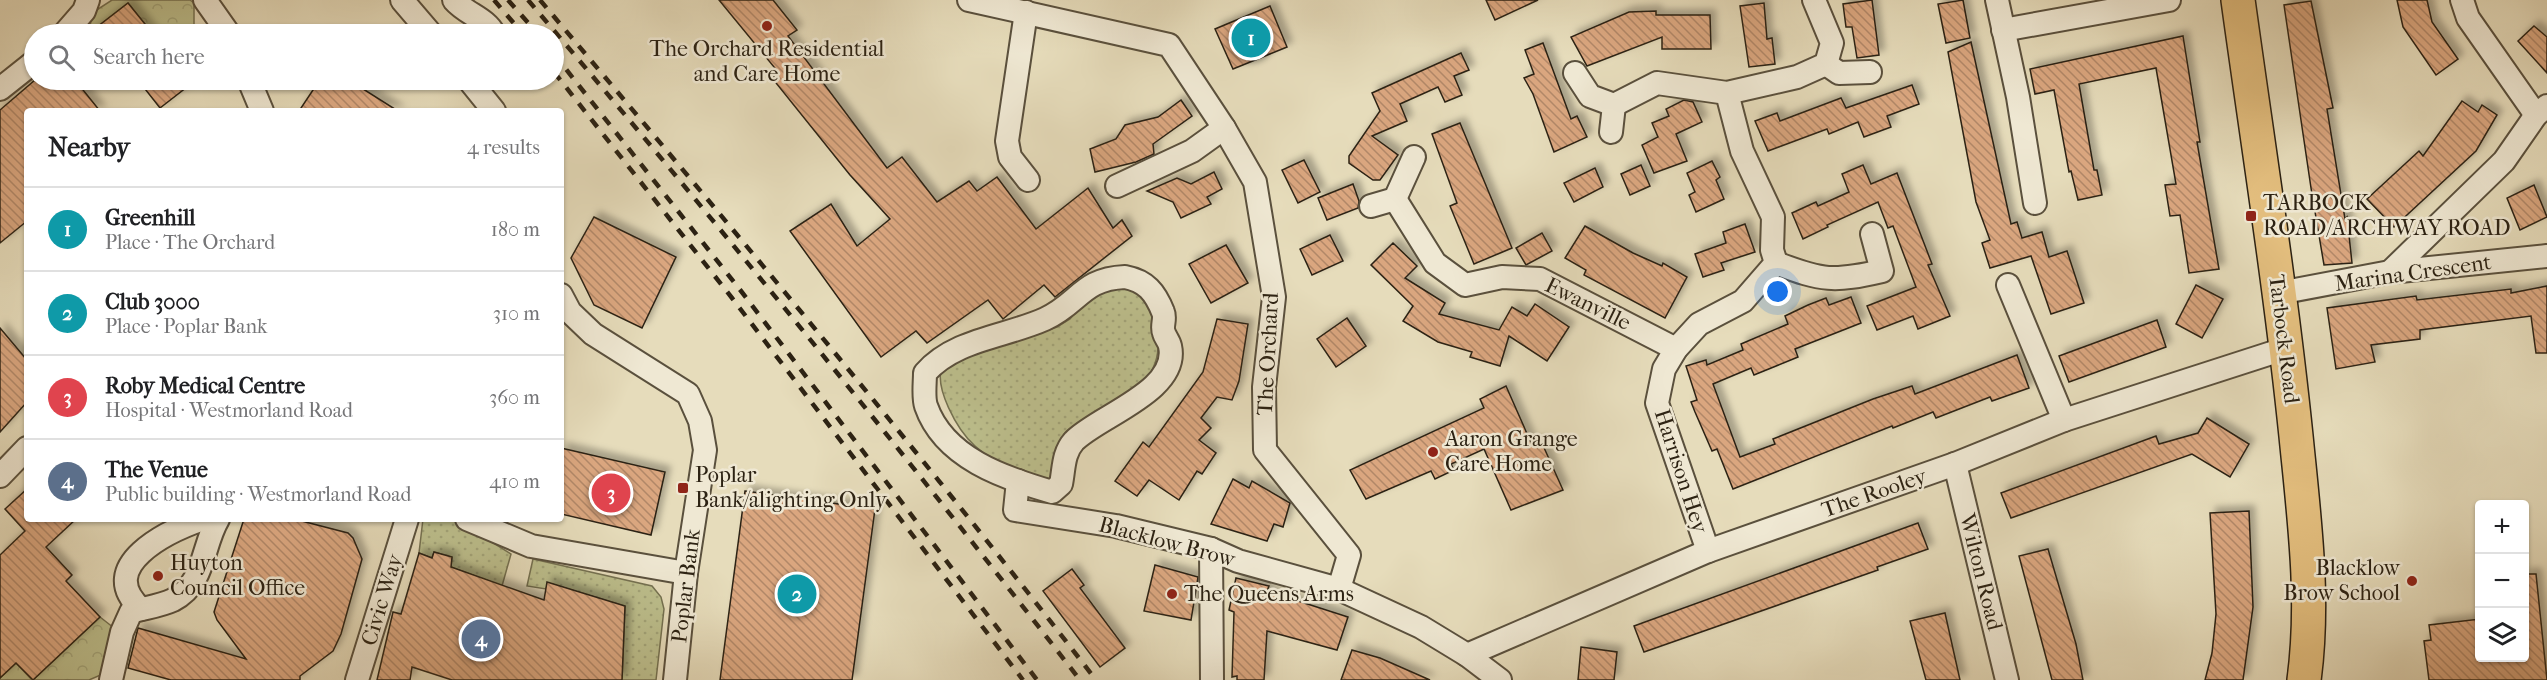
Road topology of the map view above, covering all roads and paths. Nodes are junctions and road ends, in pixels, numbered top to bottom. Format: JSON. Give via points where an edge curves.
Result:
{"nodes":[{"id":1,"x":88,"y":0,"type":"edge"},
{"id":2,"x":205,"y":0,"type":"edge"},
{"id":3,"x":402,"y":0,"type":"edge"},
{"id":4,"x":454,"y":0,"type":"edge"},
{"id":5,"x":969,"y":0,"type":"edge"},
{"id":6,"x":1814,"y":0,"type":"edge"},
{"id":7,"x":1998,"y":0,"type":"edge"},
{"id":8,"x":2169,"y":0,"type":"edge"},
{"id":9,"x":2238,"y":0,"type":"edge"},
{"id":10,"x":2462,"y":0,"type":"edge"},
{"id":11,"x":1026,"y":12,"type":"junction"},
{"id":12,"x":71,"y":24,"type":"edge"},
{"id":13,"x":222,"y":24,"type":"edge"},
{"id":14,"x":422,"y":24,"type":"edge"},
{"id":15,"x":487,"y":24,"type":"edge"},
{"id":16,"x":2003,"y":30,"type":"junction"},
{"id":17,"x":1826,"y":64,"type":"junction"},
{"id":18,"x":24,"y":70,"type":"edge"},
{"id":19,"x":1870,"y":72,"type":"dead end"},
{"id":20,"x":1575,"y":73,"type":"dead end"},
{"id":21,"x":0,"y":90,"type":"edge"},
{"id":22,"x":253,"y":90,"type":"edge"},
{"id":23,"x":477,"y":90,"type":"edge"},
{"id":24,"x":1727,"y":93,"type":"junction"},
{"id":25,"x":1614,"y":105,"type":"junction"},
{"id":26,"x":261,"y":108,"type":"edge"},
{"id":27,"x":492,"y":108,"type":"edge"},
{"id":28,"x":2542,"y":110,"type":"edge"},
{"id":29,"x":1224,"y":128,"type":"junction"},
{"id":30,"x":1611,"y":132,"type":"dead end"},
{"id":31,"x":1414,"y":157,"type":"dead end"},
{"id":32,"x":1028,"y":180,"type":"dead end"},
{"id":33,"x":1117,"y":186,"type":"dead end"},
{"id":34,"x":1395,"y":200,"type":"junction"},
{"id":35,"x":2035,"y":203,"type":"dead end"},
{"id":36,"x":1371,"y":206,"type":"dead end"},
{"id":37,"x":1872,"y":234,"type":"dead end"},
{"id":38,"x":2547,"y":256,"type":"edge"},
{"id":39,"x":1776,"y":263,"type":"junction"},
{"id":40,"x":2390,"y":272,"type":"junction"},
{"id":41,"x":2008,"y":285,"type":"dead end"},
{"id":42,"x":2279,"y":293,"type":"junction"},
{"id":43,"x":564,"y":301,"type":"edge"},
{"id":44,"x":2287,"y":348,"type":"junction"},
{"id":45,"x":1676,"y":349,"type":"junction"},
{"id":46,"x":2064,"y":420,"type":"junction"},
{"id":47,"x":24,"y":451,"type":"edge"},
{"id":48,"x":1955,"y":464,"type":"junction"},
{"id":49,"x":0,"y":476,"type":"edge"},
{"id":50,"x":1018,"y":481,"type":"junction"},
{"id":51,"x":197,"y":522,"type":"edge"},
{"id":52,"x":217,"y":522,"type":"edge"},
{"id":53,"x":406,"y":522,"type":"edge"},
{"id":54,"x":474,"y":522,"type":"edge"},
{"id":55,"x":1210,"y":549,"type":"junction"},
{"id":56,"x":1708,"y":550,"type":"junction"},
{"id":57,"x":686,"y":573,"type":"junction"},
{"id":58,"x":1339,"y":589,"type":"junction"},
{"id":59,"x":141,"y":609,"type":"junction"},
{"id":60,"x":1467,"y":655,"type":"junction"},
{"id":61,"x":111,"y":680,"type":"edge"},
{"id":62,"x":357,"y":680,"type":"edge"},
{"id":63,"x":675,"y":680,"type":"edge"},
{"id":64,"x":1212,"y":680,"type":"edge"},
{"id":65,"x":1500,"y":680,"type":"edge"},
{"id":66,"x":2007,"y":680,"type":"edge"},
{"id":67,"x":2304,"y":680,"type":"edge"}],
"edges":[{"from":1,"to":12,"type":"street"},
{"from":2,"to":13,"type":"street"},
{"from":3,"to":14,"type":"street"},
{"from":4,"to":15,"type":"street","via":[[461,9]]},
{"from":5,"to":11,"type":"street","name":"The Orchard"},
{"from":6,"to":17,"type":"street","via":[[1832,43]]},
{"from":7,"to":16,"type":"street"},
{"from":8,"to":16,"type":"street"},
{"from":9,"to":42,"type":"main road","name":"Tarbock Road"},
{"from":10,"to":28,"type":"street","via":[[2468,18]]},
{"from":11,"to":29,"type":"street","name":"The Orchard","via":[[1169,45]]},
{"from":11,"to":32,"type":"street","via":[[1007,141],[1010,157]]},
{"from":16,"to":35,"type":"street"},
{"from":17,"to":19,"type":"street","via":[[1839,73]]},
{"from":17,"to":24,"type":"street","via":[[1797,76]]},
{"from":18,"to":21,"type":"street"},
{"from":20,"to":25,"type":"street","via":[[1590,96]]},
{"from":22,"to":26,"type":"street"},
{"from":23,"to":27,"type":"street"},
{"from":24,"to":25,"type":"street","via":[[1657,83]]},
{"from":24,"to":39,"type":"street","via":[[1742,151],[1773,217],[1772,250]]},
{"from":25,"to":30,"type":"street"},
{"from":28,"to":40,"type":"street","via":[[2504,160]]},
{"from":29,"to":33,"type":"street","via":[[1192,151]]},
{"from":29,"to":58,"type":"street","name":"The Orchard","via":[[1255,182],[1274,297],[1264,387],[1264,450],[1349,555]]},
{"from":31,"to":34,"type":"street"},
{"from":34,"to":36,"type":"street"},
{"from":34,"to":45,"type":"street","name":"Ewanville","via":[[1435,263],[1465,285],[1502,277],[1540,279]]},
{"from":37,"to":39,"type":"street","via":[[1882,271],[1845,279],[1811,277]]},
{"from":38,"to":40,"type":"street","name":"Marina Crescent"},
{"from":39,"to":45,"type":"street","name":"Harrison Hey","via":[[1743,302],[1699,324]]},
{"from":40,"to":42,"type":"street","name":"Marina Crescent"},
{"from":41,"to":46,"type":"street"},
{"from":42,"to":44,"type":"main road","name":"Tarbock Road"},
{"from":43,"to":57,"type":"street","name":"Poplar Bank","via":[[593,334],[688,394],[700,421],[705,450]]},
{"from":44,"to":46,"type":"street","name":"The Rooley"},
{"from":44,"to":67,"type":"main road","name":"Tarbock Road","via":[[2307,553],[2309,618]]},
{"from":45,"to":56,"type":"street","name":"Harrison Hey","via":[[1664,369],[1657,403]]},
{"from":46,"to":48,"type":"street","name":"The Rooley"},
{"from":47,"to":49,"type":"street"},
{"from":48,"to":56,"type":"street","name":"The Rooley"},
{"from":48,"to":66,"type":"street","name":"Wilton Road"},
{"from":50,"to":50,"type":"street","via":[[1052,492],[1061,484],[1066,453],[1074,441],[1162,377],[1170,346],[1163,331],[1166,318],[1156,294],[1139,280],[1125,277],[1096,281],[1047,318],[953,350],[938,358],[925,373],[925,405],[944,436],[974,463]]},
{"from":50,"to":55,"type":"street","name":"Blacklow Brow","via":[[1015,510],[1116,526]]},
{"from":51,"to":59,"type":"street","via":[[144,549],[134,559],[126,573],[126,587]]},
{"from":52,"to":59,"type":"street","via":[[199,574],[187,589],[173,600]]},
{"from":53,"to":62,"type":"street","name":"Civic Way"},
{"from":54,"to":57,"type":"street","via":[[531,546]]},
{"from":55,"to":58,"type":"street","name":"Blacklow Brow","via":[[1238,561]]},
{"from":55,"to":64,"type":"street"},
{"from":56,"to":60,"type":"street","name":"The Rooley"},
{"from":57,"to":63,"type":"street","name":"Poplar Bank"},
{"from":58,"to":60,"type":"street","name":"Blacklow Brow","via":[[1421,627]]},
{"from":59,"to":61,"type":"street","via":[[131,612],[122,632]]},
{"from":60,"to":65,"type":"street","name":"Blacklow Brow"}]}
